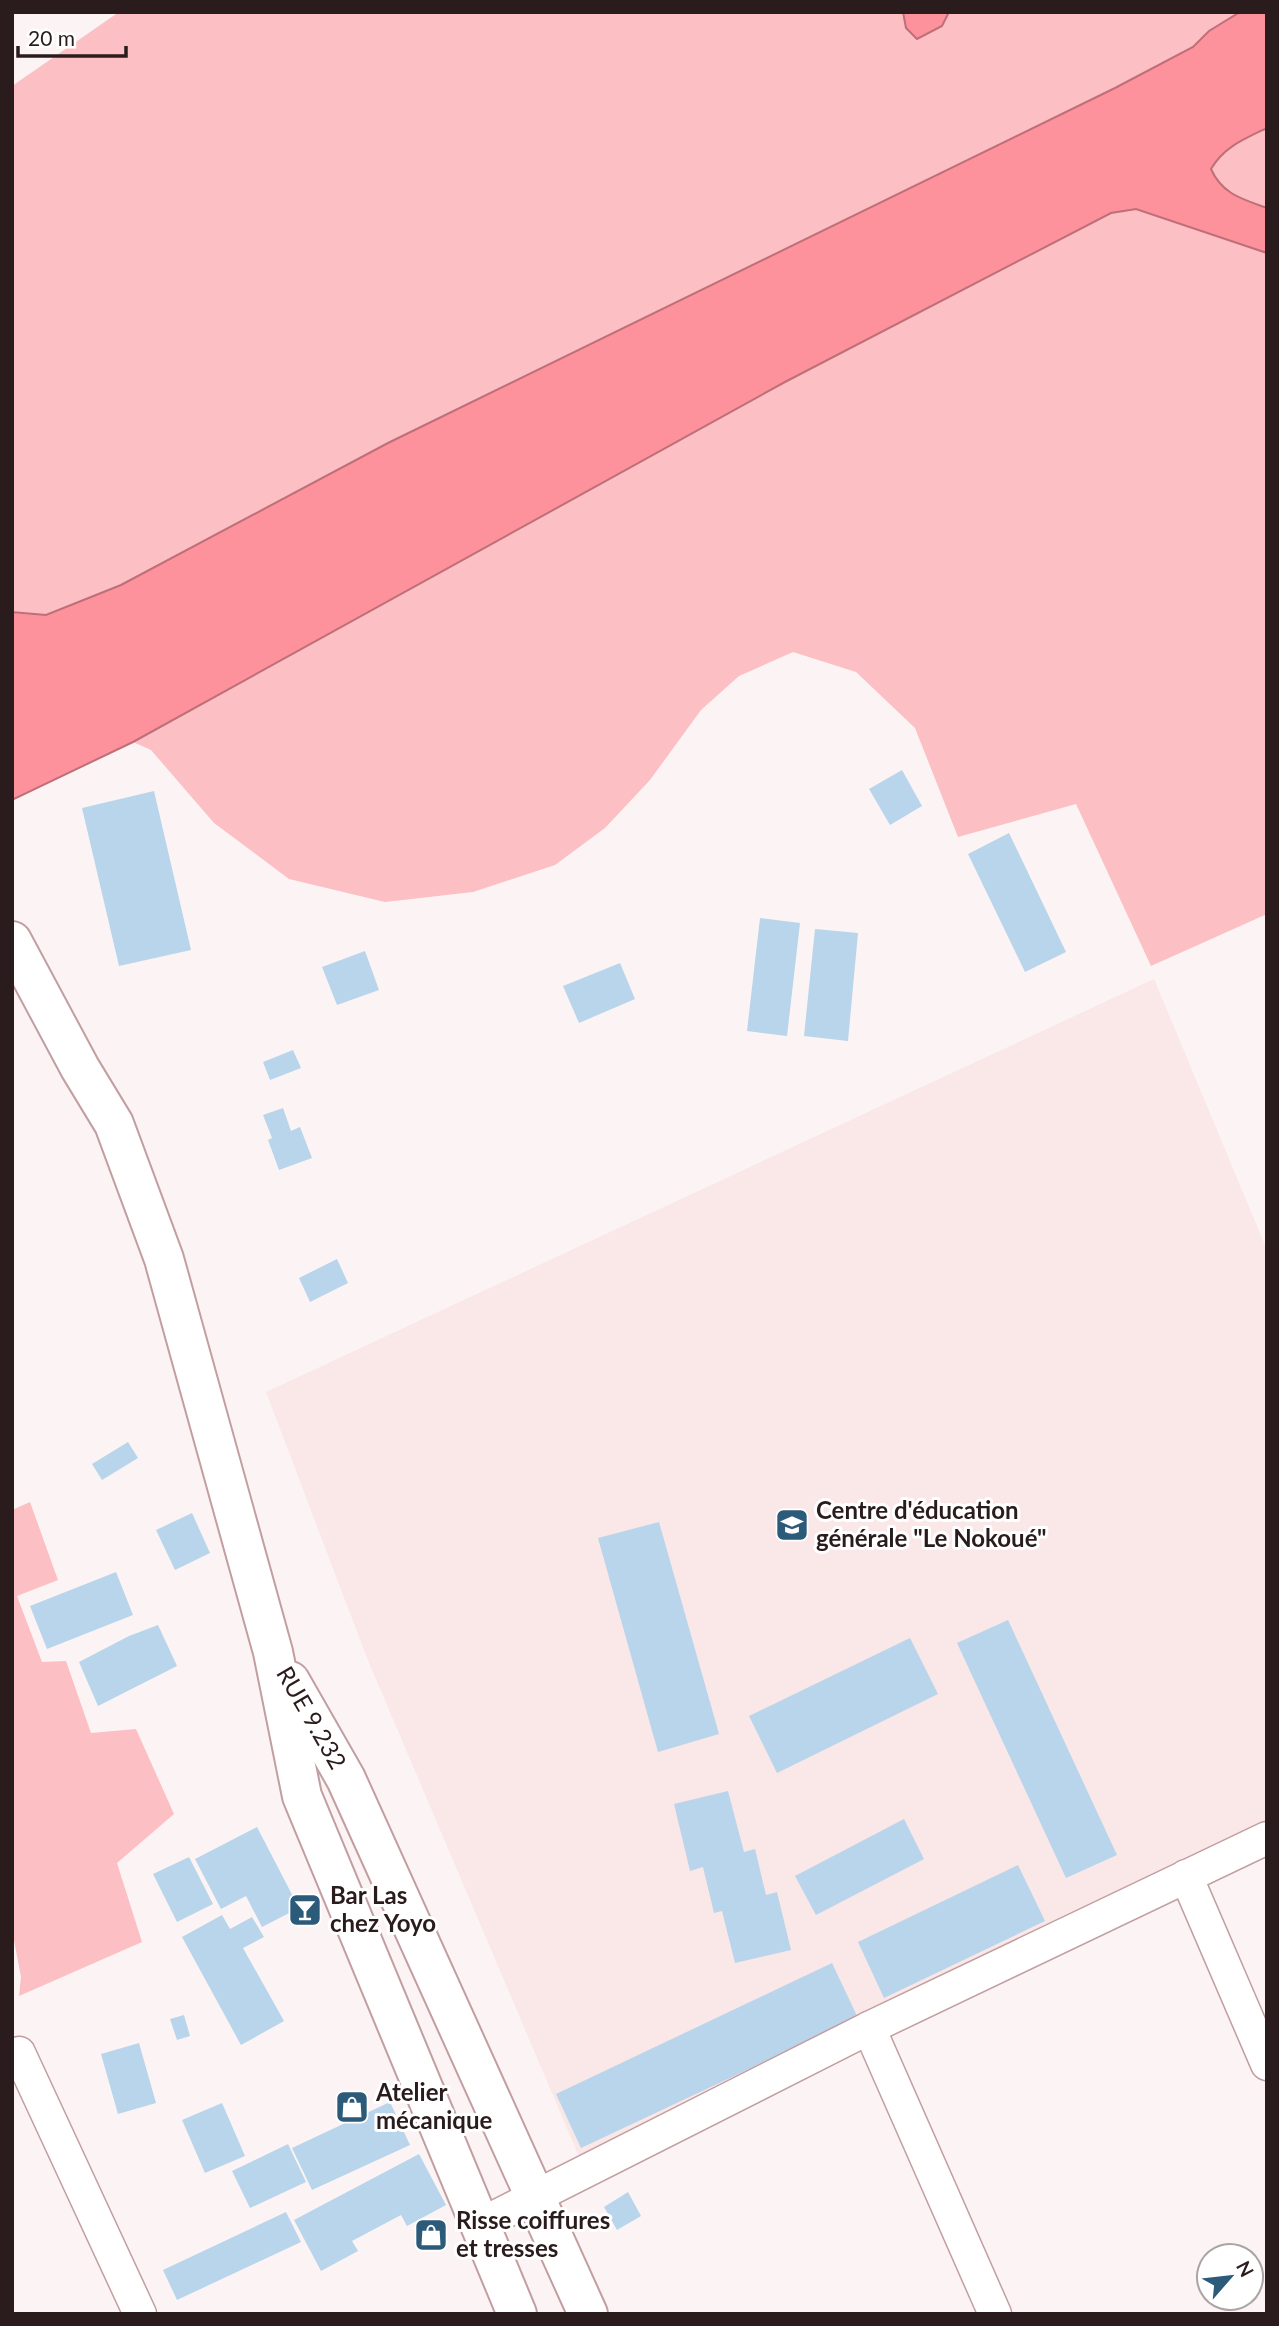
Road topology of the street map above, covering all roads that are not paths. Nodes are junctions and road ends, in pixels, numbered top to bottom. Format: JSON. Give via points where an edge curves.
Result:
{"nodes":[{"id":1,"x":12,"y":941,"type":"edge"},
{"id":2,"x":273,"y":1652,"type":"junction"},
{"id":3,"x":1267,"y":1838,"type":"edge"},
{"id":4,"x":1186,"y":1876,"type":"junction"},
{"id":5,"x":869,"y":2028,"type":"junction"},
{"id":6,"x":19,"y":2053,"type":"dead end"},
{"id":7,"x":1267,"y":2064,"type":"edge"},
{"id":8,"x":537,"y":2197,"type":"junction"},
{"id":9,"x":479,"y":2225,"type":"junction"},
{"id":10,"x":140,"y":2314,"type":"edge"},
{"id":11,"x":517,"y":2314,"type":"edge"},
{"id":12,"x":588,"y":2314,"type":"edge"},
{"id":13,"x":995,"y":2314,"type":"edge"}],
"edges":[{"from":1,"to":2,"type":"street","via":[[114,1124],[164,1258]]},
{"from":2,"to":8,"type":"street","name":"RUE 9.232","via":[[346,1779]]},
{"from":2,"to":9,"type":"street","name":"RUE 9.232","via":[[302,1796]]},
{"from":3,"to":4,"type":"street"},
{"from":4,"to":5,"type":"street"},
{"from":4,"to":7,"type":"street"},
{"from":5,"to":8,"type":"street"},
{"from":5,"to":13,"type":"street"},
{"from":6,"to":10,"type":"street"},
{"from":8,"to":9,"type":"street"},
{"from":8,"to":12,"type":"street","name":"RUE 9.232"},
{"from":9,"to":11,"type":"street","name":"RUE 9.232"}]}
